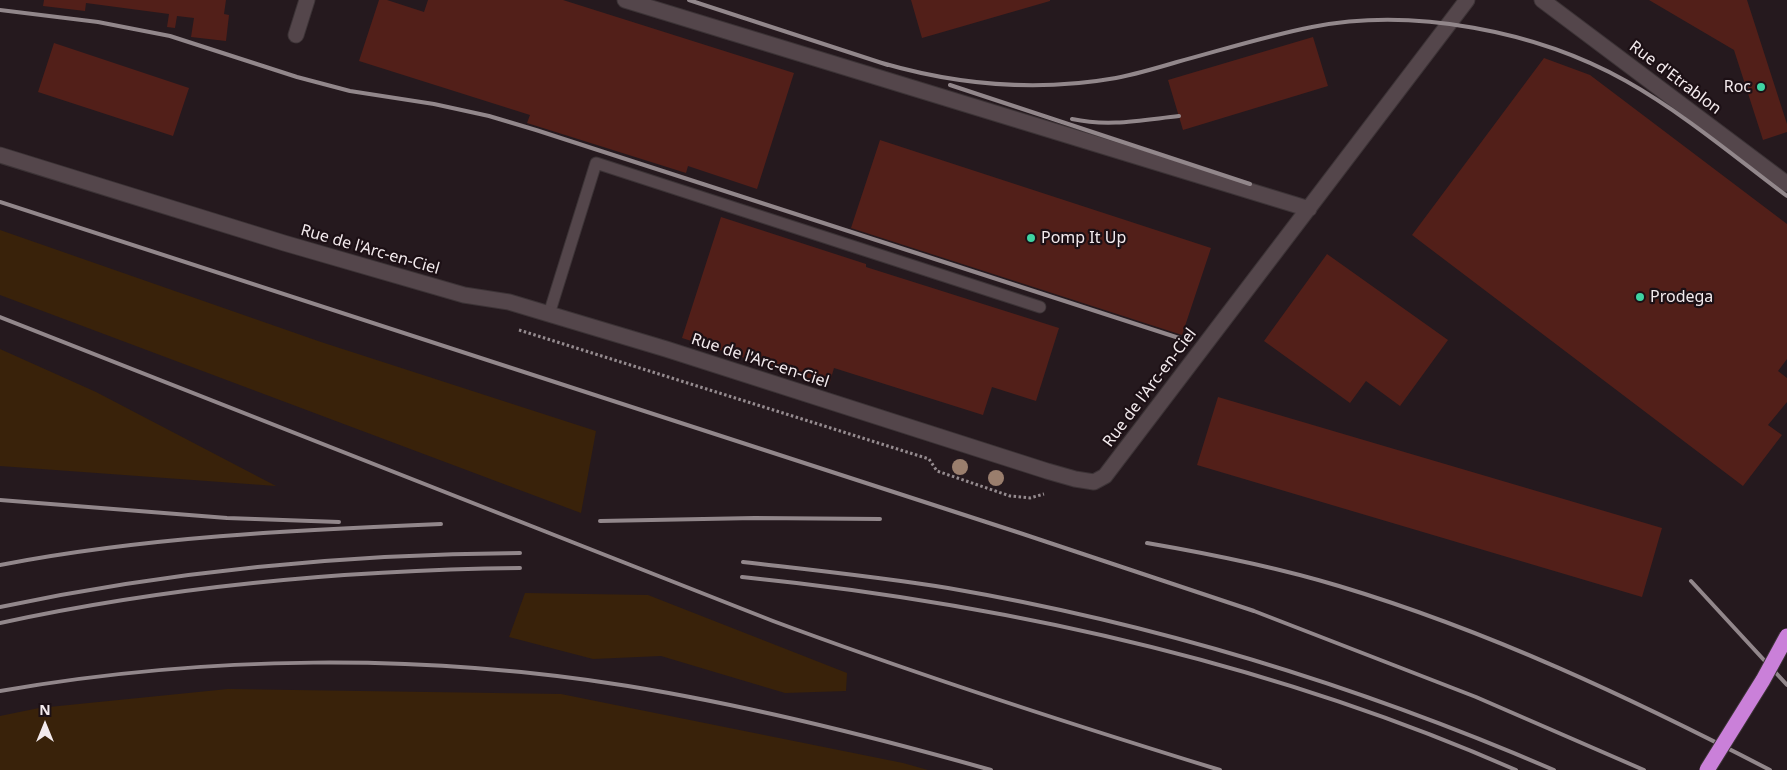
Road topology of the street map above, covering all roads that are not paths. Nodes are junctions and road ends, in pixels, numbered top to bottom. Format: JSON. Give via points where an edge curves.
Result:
{"nodes":[{"id":1,"x":307,"y":0,"type":"edge"},
{"id":2,"x":625,"y":0,"type":"edge"},
{"id":3,"x":1467,"y":0,"type":"edge"},
{"id":4,"x":1542,"y":0,"type":"edge"},
{"id":5,"x":296,"y":35,"type":"dead end"},
{"id":6,"x":0,"y":156,"type":"edge"},
{"id":7,"x":1787,"y":184,"type":"edge"},
{"id":8,"x":1309,"y":209,"type":"junction"},
{"id":9,"x":1040,"y":307,"type":"dead end"},
{"id":10,"x":549,"y":314,"type":"junction"},
{"id":11,"x":1787,"y":636,"type":"edge"},
{"id":12,"x":1707,"y":770,"type":"edge"}],
"edges":[{"from":1,"to":5,"type":"street"},
{"from":2,"to":8,"type":"street"},
{"from":3,"to":8,"type":"street"},
{"from":4,"to":7,"type":"street","name":"Rue d'Etrablon"},
{"from":6,"to":10,"type":"street","name":"Rue de l'Arc-en-Ciel","via":[[464,295],[509,302]]},
{"from":8,"to":10,"type":"street","name":"Rue de l'Arc-en-Ciel","via":[[1105,476],[1094,482],[1047,472]]},
{"from":9,"to":10,"type":"lane","via":[[596,163]]},
{"from":11,"to":12,"type":"highway","bridge":true}]}
